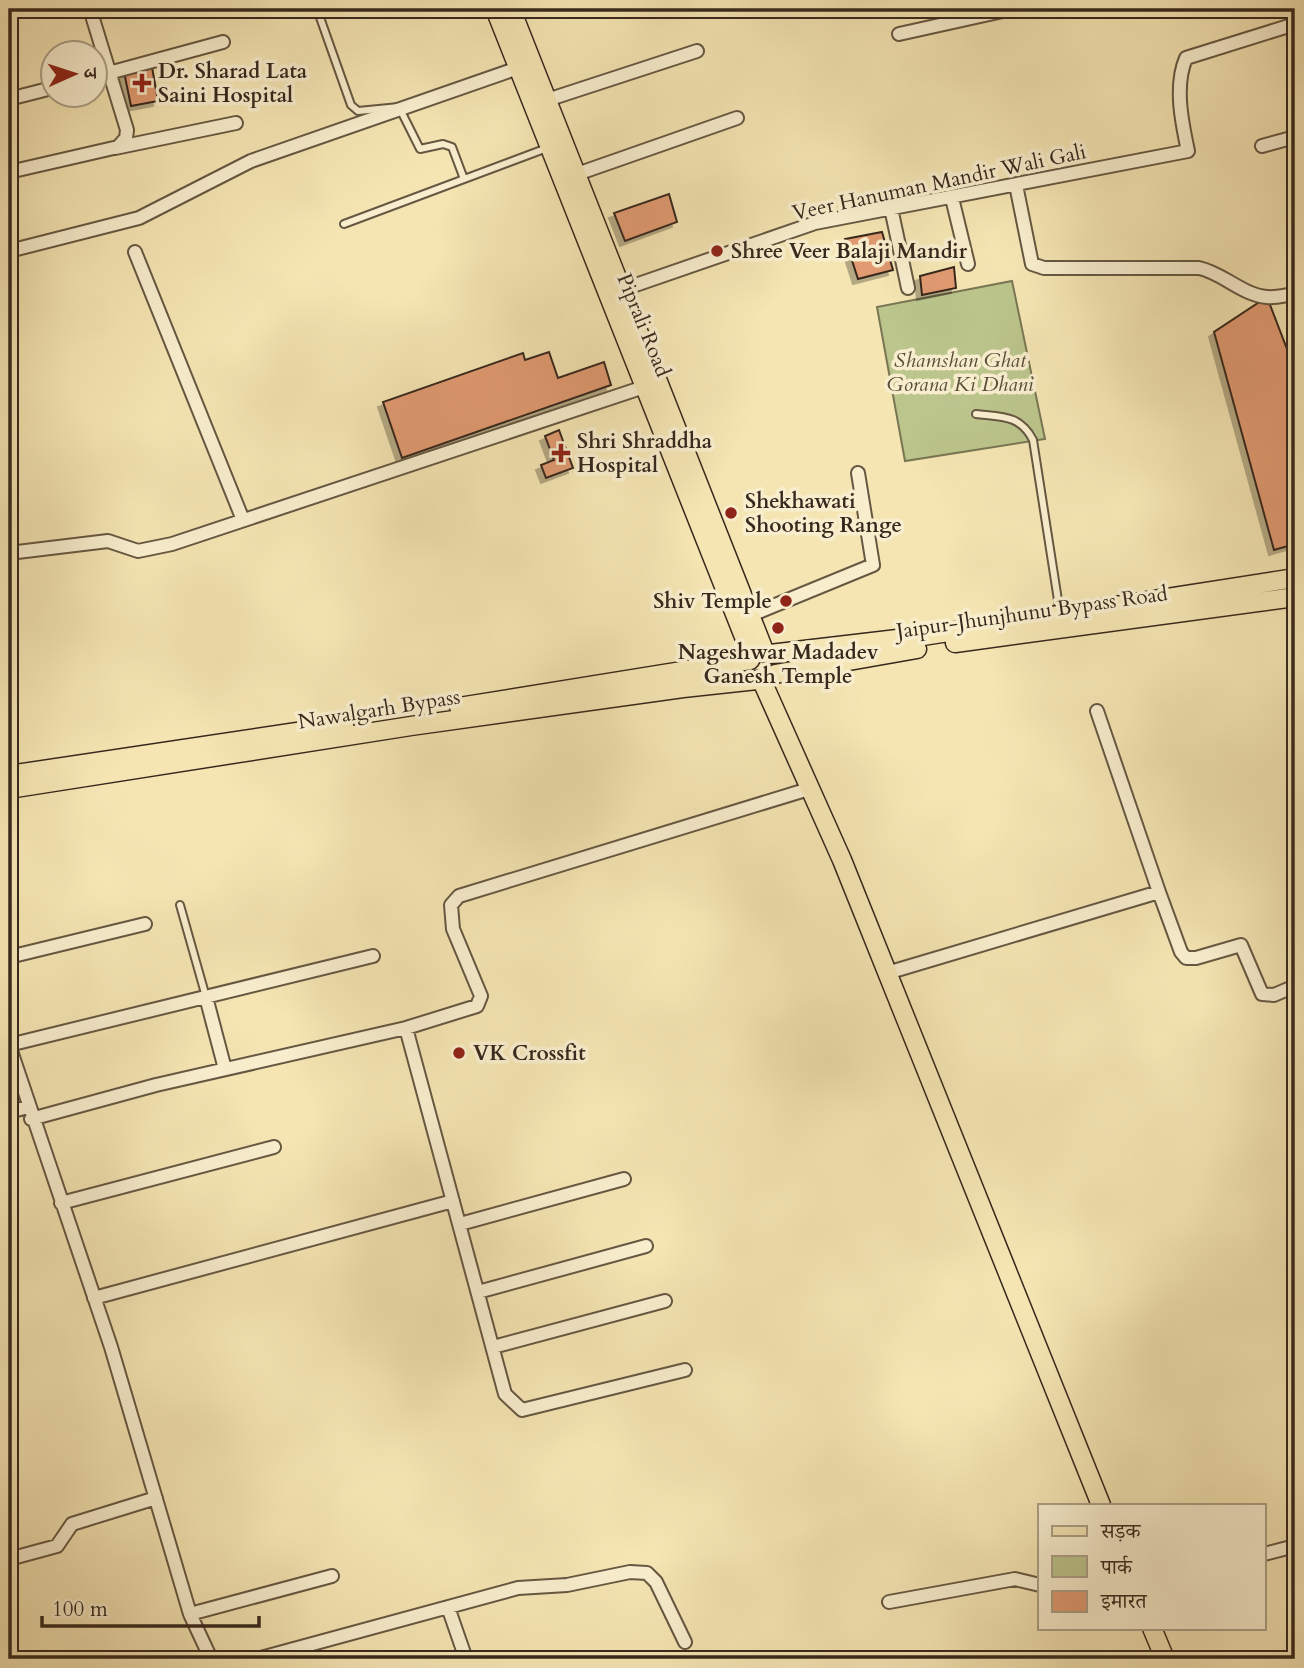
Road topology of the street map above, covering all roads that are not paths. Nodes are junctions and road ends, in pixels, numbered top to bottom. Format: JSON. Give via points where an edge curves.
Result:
{"nodes":[{"id":1,"x":90,"y":9,"type":"edge"},
{"id":2,"x":317,"y":9,"type":"edge"},
{"id":3,"x":495,"y":9,"type":"edge"},
{"id":4,"x":512,"y":9,"type":"edge"},
{"id":5,"x":1012,"y":9,"type":"edge"},
{"id":6,"x":1295,"y":24,"type":"edge"},
{"id":7,"x":899,"y":34,"type":"dead end"},
{"id":8,"x":223,"y":42,"type":"dead end"},
{"id":9,"x":696,"y":51,"type":"dead end"},
{"id":10,"x":518,"y":68,"type":"junction"},
{"id":11,"x":111,"y":73,"type":"junction"},
{"id":12,"x":108,"y":74,"type":"edge"},
{"id":13,"x":38,"y":92,"type":"edge"},
{"id":14,"x":9,"y":99,"type":"edge"},
{"id":15,"x":547,"y":100,"type":"junction"},
{"id":16,"x":399,"y":107,"type":"junction"},
{"id":17,"x":737,"y":118,"type":"dead end"},
{"id":18,"x":236,"y":123,"type":"dead end"},
{"id":19,"x":1295,"y":137,"type":"edge"},
{"id":20,"x":1262,"y":146,"type":"dead end"},
{"id":21,"x":115,"y":148,"type":"junction"},
{"id":22,"x":549,"y":148,"type":"junction"},
{"id":23,"x":9,"y":172,"type":"edge"},
{"id":24,"x":577,"y":174,"type":"junction"},
{"id":25,"x":464,"y":179,"type":"junction"},
{"id":26,"x":1016,"y":185,"type":"junction"},
{"id":27,"x":952,"y":198,"type":"junction"},
{"id":28,"x":891,"y":208,"type":"junction"},
{"id":29,"x":344,"y":224,"type":"dead end"},
{"id":30,"x":9,"y":251,"type":"edge"},
{"id":31,"x":135,"y":252,"type":"dead end"},
{"id":32,"x":968,"y":264,"type":"dead end"},
{"id":33,"x":908,"y":288,"type":"dead end"},
{"id":34,"x":621,"y":289,"type":"junction"},
{"id":35,"x":1295,"y":294,"type":"edge"},
{"id":36,"x":644,"y":387,"type":"junction"},
{"id":37,"x":976,"y":414,"type":"dead end"},
{"id":38,"x":858,"y":473,"type":"dead end"},
{"id":39,"x":243,"y":520,"type":"junction"},
{"id":40,"x":9,"y":553,"type":"edge"},
{"id":41,"x":1295,"y":578,"type":"edge"},
{"id":42,"x":1295,"y":597,"type":"edge"},
{"id":43,"x":1060,"y":614,"type":"junction"},
{"id":44,"x":751,"y":615,"type":"junction"},
{"id":45,"x":924,"y":642,"type":"junction"},
{"id":46,"x":759,"y":656,"type":"junction"},
{"id":47,"x":767,"y":678,"type":"junction"},
{"id":48,"x":636,"y":688,"type":"junction"},
{"id":49,"x":1097,"y":711,"type":"dead end"},
{"id":50,"x":9,"y":775,"type":"edge"},
{"id":51,"x":811,"y":788,"type":"junction"},
{"id":52,"x":9,"y":789,"type":"edge"},
{"id":53,"x":1159,"y":892,"type":"junction"},
{"id":54,"x":180,"y":905,"type":"dead end"},
{"id":55,"x":145,"y":924,"type":"dead end"},
{"id":56,"x":373,"y":956,"type":"dead end"},
{"id":57,"x":9,"y":957,"type":"edge"},
{"id":58,"x":887,"y":973,"type":"junction"},
{"id":59,"x":1295,"y":986,"type":"edge"},
{"id":60,"x":206,"y":997,"type":"junction"},
{"id":61,"x":406,"y":1028,"type":"junction"},
{"id":62,"x":9,"y":1045,"type":"edge"},
{"id":63,"x":225,"y":1069,"type":"junction"},
{"id":64,"x":9,"y":1112,"type":"edge"},
{"id":65,"x":29,"y":1113,"type":"junction"},
{"id":66,"x":274,"y":1147,"type":"dead end"},
{"id":67,"x":624,"y":1179,"type":"dead end"},
{"id":68,"x":453,"y":1201,"type":"junction"},
{"id":69,"x":61,"y":1203,"type":"junction"},
{"id":70,"x":460,"y":1224,"type":"junction"},
{"id":71,"x":646,"y":1246,"type":"dead end"},
{"id":72,"x":478,"y":1292,"type":"junction"},
{"id":73,"x":94,"y":1298,"type":"junction"},
{"id":74,"x":665,"y":1301,"type":"dead end"},
{"id":75,"x":493,"y":1347,"type":"junction"},
{"id":76,"x":685,"y":1370,"type":"dead end"},
{"id":77,"x":156,"y":1498,"type":"junction"},
{"id":78,"x":1101,"y":1504,"type":"edge"},
{"id":79,"x":1295,"y":1546,"type":"edge"},
{"id":80,"x":1266,"y":1553,"type":"edge"},
{"id":81,"x":9,"y":1559,"type":"edge"},
{"id":82,"x":332,"y":1576,"type":"dead end"},
{"id":83,"x":1038,"y":1585,"type":"edge"},
{"id":84,"x":889,"y":1602,"type":"dead end"},
{"id":85,"x":448,"y":1607,"type":"junction"},
{"id":86,"x":190,"y":1614,"type":"junction"},
{"id":87,"x":1153,"y":1630,"type":"edge"},
{"id":88,"x":685,"y":1642,"type":"dead end"},
{"id":89,"x":211,"y":1659,"type":"edge"},
{"id":90,"x":257,"y":1659,"type":"edge"},
{"id":91,"x":466,"y":1659,"type":"edge"},
{"id":92,"x":1165,"y":1659,"type":"edge"}],
"edges":[{"from":1,"to":11,"type":"street"},
{"from":2,"to":16,"type":"lane","via":[[351,105],[358,111]]},
{"from":3,"to":10,"type":"main road","name":"Piprali Road"},
{"from":4,"to":15,"type":"main road"},
{"from":5,"to":7,"type":"street"},
{"from":6,"to":26,"type":"street","name":"Veer Hanuman Mandir Wali Gali","via":[[1186,58],[1181,116],[1188,151]]},
{"from":8,"to":11,"type":"street"},
{"from":9,"to":15,"type":"street"},
{"from":10,"to":16,"type":"street"},
{"from":10,"to":22,"type":"main road","name":"Piprali Road"},
{"from":11,"to":12,"type":"street"},
{"from":11,"to":21,"type":"street","via":[[127,131]]},
{"from":13,"to":14,"type":"street"},
{"from":15,"to":24,"type":"main road"},
{"from":16,"to":25,"type":"lane","via":[[420,149],[443,144],[452,147]]},
{"from":16,"to":30,"type":"street","via":[[251,161],[139,218]]},
{"from":17,"to":24,"type":"street"},
{"from":18,"to":21,"type":"street"},
{"from":19,"to":20,"type":"street"},
{"from":21,"to":23,"type":"street"},
{"from":22,"to":25,"type":"lane"},
{"from":22,"to":36,"type":"main road","name":"Piprali Road"},
{"from":24,"to":34,"type":"main road"},
{"from":25,"to":29,"type":"lane"},
{"from":26,"to":27,"type":"street","name":"Veer Hanuman Mandir Wali Gali"},
{"from":26,"to":35,"type":"street","via":[[1032,264],[1044,268],[1199,268],[1215,271],[1251,293],[1267,297]]},
{"from":27,"to":28,"type":"street","name":"Veer Hanuman Mandir Wali Gali"},
{"from":27,"to":32,"type":"street"},
{"from":28,"to":33,"type":"street"},
{"from":28,"to":34,"type":"street","name":"Veer Hanuman Mandir Wali Gali","via":[[815,223]]},
{"from":31,"to":39,"type":"street"},
{"from":34,"to":44,"type":"main road"},
{"from":36,"to":39,"type":"street"},
{"from":36,"to":46,"type":"main road","name":"Piprali Road"},
{"from":37,"to":43,"type":"lane","via":[[1015,418],[1033,440]]},
{"from":38,"to":44,"type":"street","via":[[873,565]]},
{"from":39,"to":40,"type":"street","via":[[149,550],[108,541]]},
{"from":41,"to":43,"type":"main road"},
{"from":42,"to":45,"type":"main road","name":"Jaipur-Jhunjhunu Bypass Road"},
{"from":43,"to":45,"type":"main road"},
{"from":44,"to":46,"type":"main road"},
{"from":45,"to":46,"type":"main road","name":"Nawalgarh Bypass"},
{"from":45,"to":47,"type":"main road","name":"Jaipur-Jhunjhunu Bypass Road"},
{"from":46,"to":47,"type":"main road","via":[[777,665]]},
{"from":46,"to":47,"type":"main road","via":[[749,672]]},
{"from":46,"to":48,"type":"main road","name":"Nawalgarh Bypass"},
{"from":47,"to":48,"type":"main road","name":"Nawalgarh Bypass"},
{"from":47,"to":51,"type":"main road","via":[[793,754]]},
{"from":48,"to":50,"type":"main road","name":"Nawalgarh Bypass"},
{"from":48,"to":52,"type":"main road","name":"Nawalgarh Bypass"},
{"from":49,"to":53,"type":"street"},
{"from":51,"to":58,"type":"main road"},
{"from":51,"to":61,"type":"street","via":[[458,896],[451,905],[453,929],[480,1002]]},
{"from":53,"to":58,"type":"street"},
{"from":53,"to":59,"type":"street","via":[[1186,958],[1241,945],[1262,994],[1274,995]]},
{"from":54,"to":60,"type":"lane"},
{"from":55,"to":57,"type":"street"},
{"from":56,"to":60,"type":"street"},
{"from":58,"to":78,"type":"main road"},
{"from":60,"to":62,"type":"street"},
{"from":60,"to":63,"type":"street"},
{"from":61,"to":63,"type":"street"},
{"from":61,"to":68,"type":"street"},
{"from":62,"to":65,"type":"street"},
{"from":63,"to":65,"type":"street"},
{"from":64,"to":65,"type":"street"},
{"from":65,"to":69,"type":"street"},
{"from":66,"to":69,"type":"street"},
{"from":67,"to":70,"type":"street"},
{"from":68,"to":70,"type":"street"},
{"from":68,"to":73,"type":"street"},
{"from":69,"to":73,"type":"street"},
{"from":70,"to":72,"type":"street"},
{"from":71,"to":72,"type":"street"},
{"from":72,"to":75,"type":"street"},
{"from":73,"to":77,"type":"street"},
{"from":74,"to":75,"type":"street"},
{"from":75,"to":76,"type":"street","via":[[505,1394],[522,1410]]},
{"from":77,"to":81,"type":"street","via":[[72,1524],[57,1546]]},
{"from":77,"to":86,"type":"street"},
{"from":79,"to":80,"type":"street"},
{"from":82,"to":86,"type":"street"},
{"from":83,"to":84,"type":"street","via":[[1015,1579]]},
{"from":85,"to":88,"type":"street","via":[[518,1588],[647,1573],[656,1582]]},
{"from":85,"to":90,"type":"street"},
{"from":85,"to":91,"type":"street"},
{"from":86,"to":89,"type":"street"},
{"from":87,"to":92,"type":"main road"}]}
